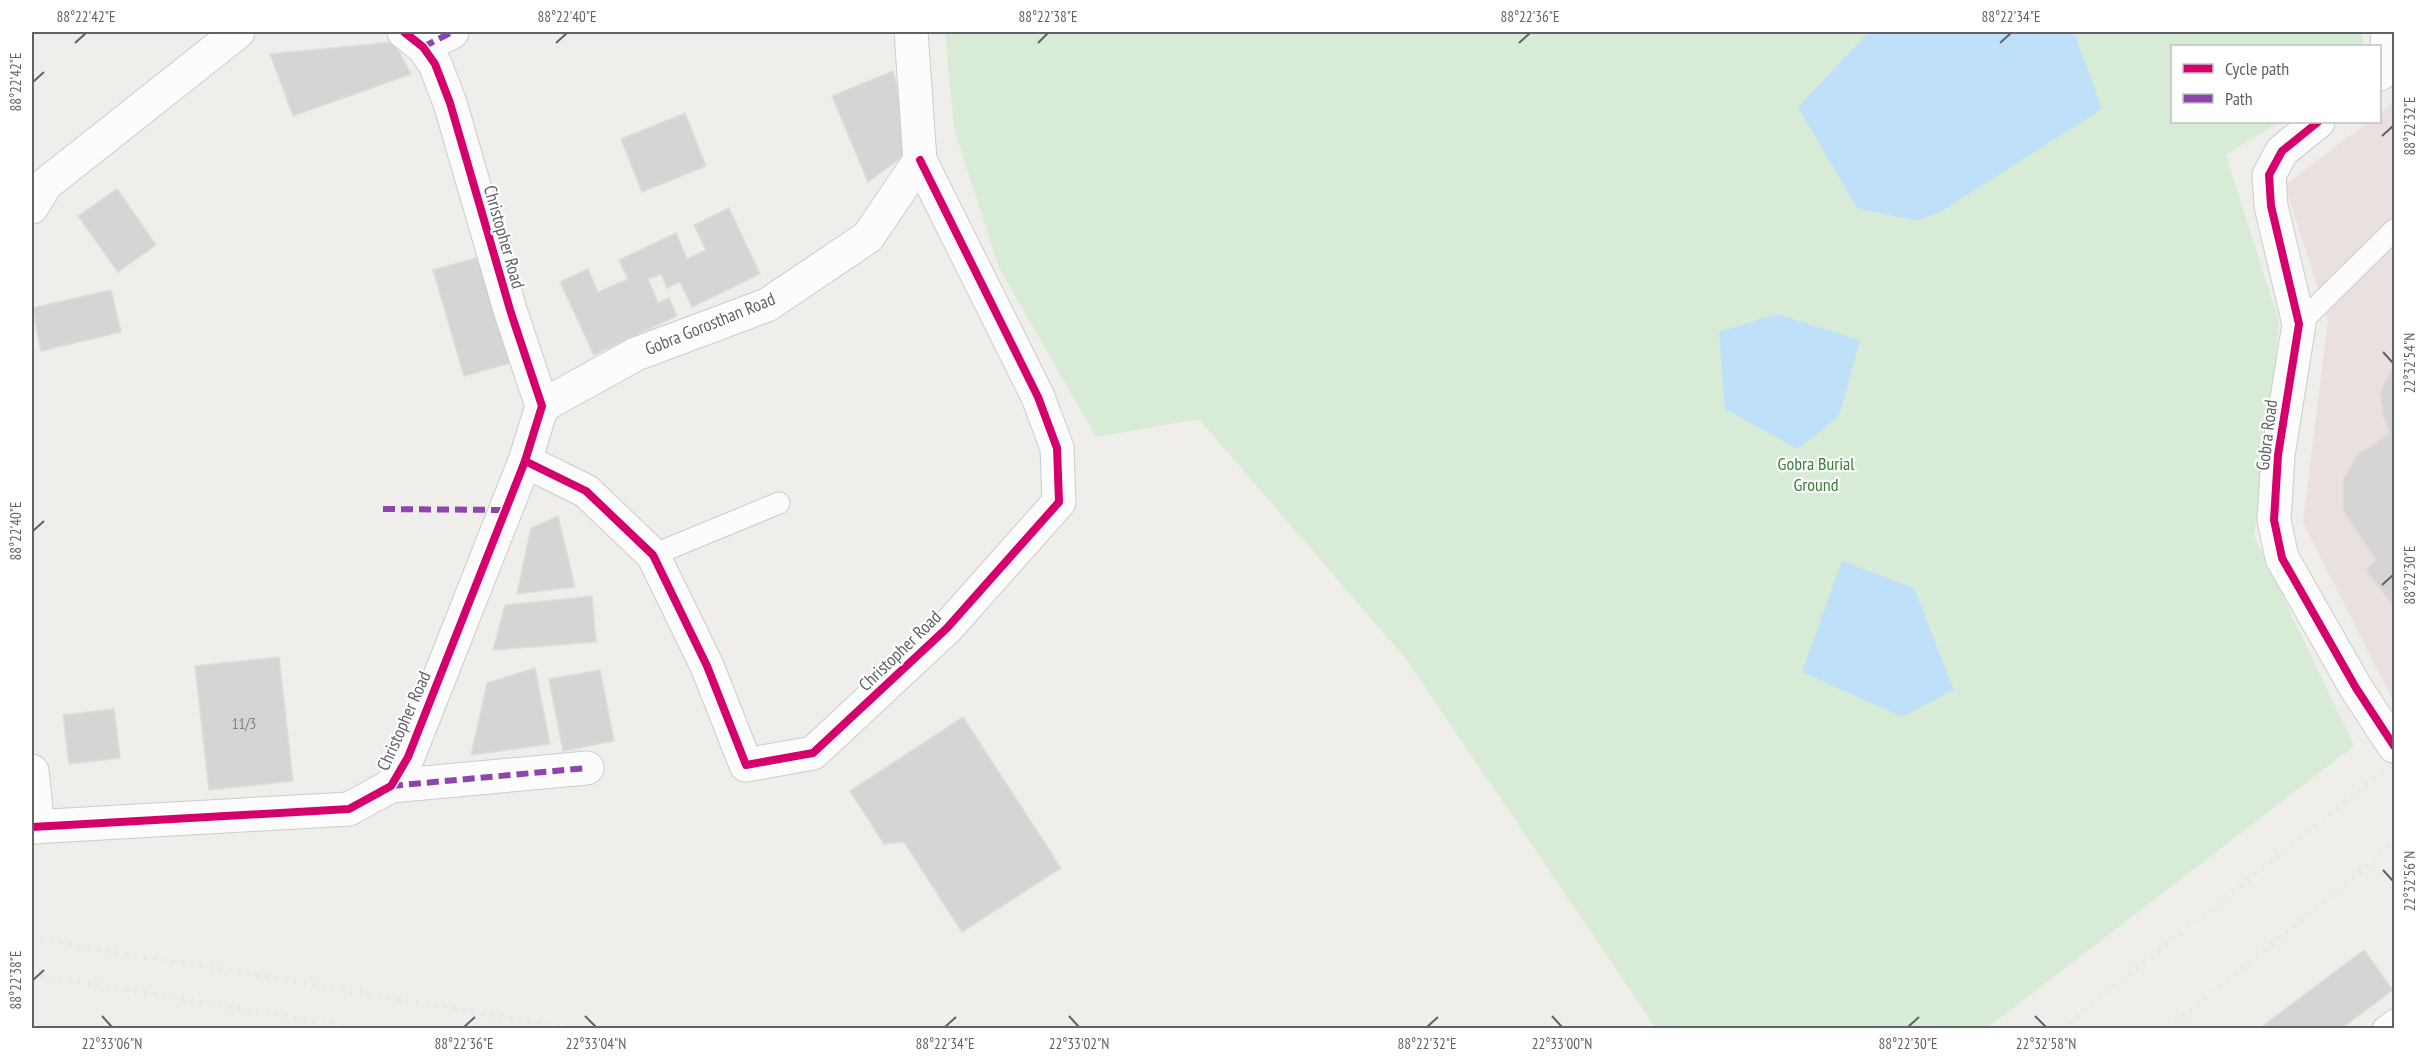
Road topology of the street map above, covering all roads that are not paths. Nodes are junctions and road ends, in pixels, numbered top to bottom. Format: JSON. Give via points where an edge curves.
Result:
{"nodes":[{"id":1,"x":238,"y":32,"type":"edge"},
{"id":2,"x":452,"y":32,"type":"edge"},
{"id":3,"x":911,"y":32,"type":"edge"},
{"id":4,"x":2388,"y":32,"type":"edge"},
{"id":5,"x":414,"y":39,"type":"edge"},
{"id":6,"x":2381,"y":72,"type":"edge"},
{"id":7,"x":2317,"y":123,"type":"edge"},
{"id":8,"x":920,"y":160,"type":"junction"},
{"id":9,"x":32,"y":207,"type":"edge"},
{"id":10,"x":2394,"y":230,"type":"edge"},
{"id":11,"x":2299,"y":324,"type":"junction"},
{"id":12,"x":542,"y":406,"type":"junction"},
{"id":13,"x":525,"y":462,"type":"junction"},
{"id":14,"x":779,"y":502,"type":"dead end"},
{"id":15,"x":653,"y":555,"type":"junction"},
{"id":16,"x":2394,"y":746,"type":"edge"},
{"id":17,"x":587,"y":768,"type":"dead end"},
{"id":18,"x":32,"y":771,"type":"edge"},
{"id":19,"x":392,"y":786,"type":"junction"},
{"id":20,"x":35,"y":827,"type":"edge"},
{"id":21,"x":2394,"y":1020,"type":"edge"},
{"id":22,"x":2383,"y":1029,"type":"edge"}],
"edges":[{"from":1,"to":9,"type":"street","via":[[46,184]]},
{"from":2,"to":5,"type":"street"},
{"from":3,"to":8,"type":"street"},
{"from":4,"to":6,"type":"street","via":[[2385,67]]},
{"from":5,"to":12,"type":"street","name":"Christopher Road","via":[[435,64],[450,103]]},
{"from":7,"to":11,"type":"street","name":"Gobra Road","via":[[2282,151],[2269,175],[2271,207]]},
{"from":8,"to":12,"type":"street","name":"Gobra Gorosthan Road","via":[[868,237],[767,305],[636,354]]},
{"from":8,"to":15,"type":"street","name":"Christopher Road","via":[[1038,397],[1056,448],[1059,502],[947,628],[813,753],[746,765],[707,666]]},
{"from":10,"to":11,"type":"lane"},
{"from":11,"to":16,"type":"street","name":"Gobra Road","via":[[2278,455],[2274,520],[2282,558]]},
{"from":12,"to":13,"type":"street","name":"Christopher Road"},
{"from":13,"to":15,"type":"street","name":"Christopher Road","via":[[586,491]]},
{"from":13,"to":19,"type":"street","name":"Christopher Road","via":[[408,757]]},
{"from":14,"to":15,"type":"lane"},
{"from":17,"to":19,"type":"street","name":"Christopher Road"},
{"from":18,"to":20,"type":"street","name":"Christopher Road"},
{"from":19,"to":20,"type":"street","name":"Christopher Road","via":[[349,809]]},
{"from":21,"to":22,"type":"lane"}]}
